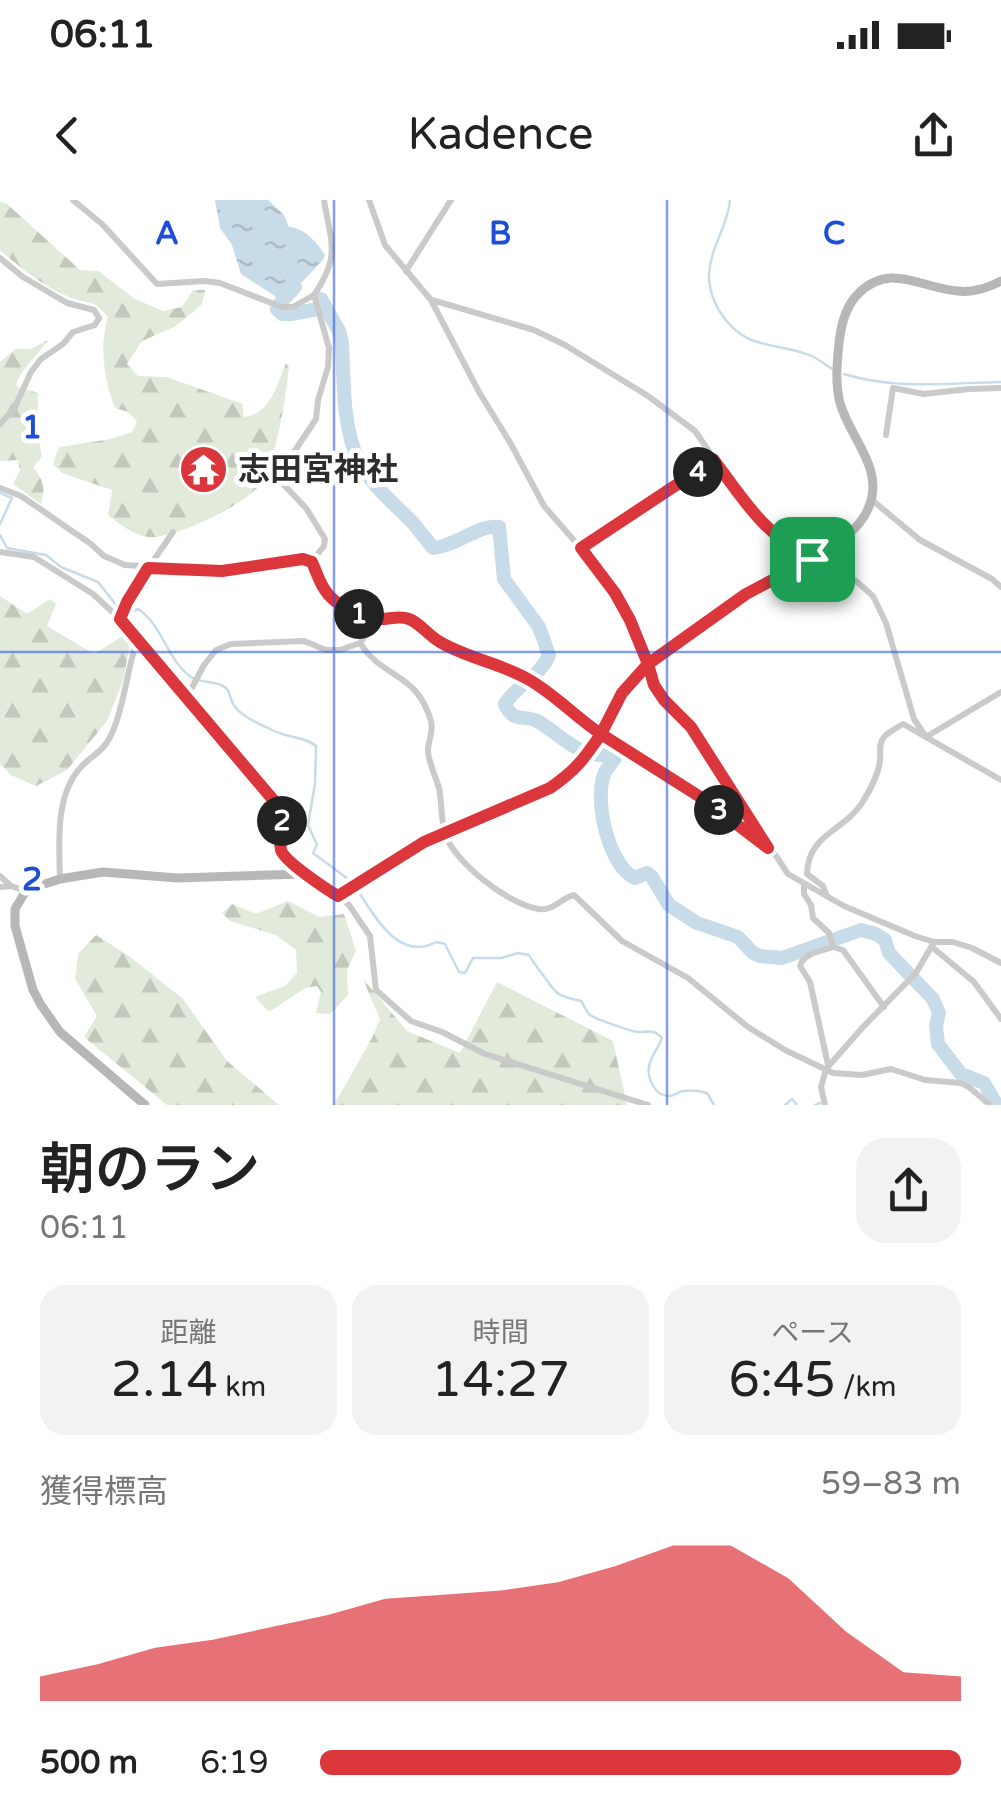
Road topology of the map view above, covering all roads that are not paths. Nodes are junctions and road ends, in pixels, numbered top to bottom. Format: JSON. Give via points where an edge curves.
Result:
{"nodes":[{"id":1,"x":73,"y":200,"type":"edge"},
{"id":2,"x":324,"y":200,"type":"edge"},
{"id":3,"x":369,"y":200,"type":"edge"},
{"id":4,"x":451,"y":200,"type":"edge"},
{"id":5,"x":0,"y":258,"type":"edge"},
{"id":6,"x":406,"y":271,"type":"junction"},
{"id":7,"x":1001,"y":281,"type":"edge"},
{"id":8,"x":314,"y":295,"type":"junction"},
{"id":9,"x":431,"y":300,"type":"junction"},
{"id":10,"x":1001,"y":388,"type":"edge"},
{"id":11,"x":0,"y":424,"type":"edge"},
{"id":12,"x":886,"y":435,"type":"dead end"},
{"id":13,"x":714,"y":460,"type":"junction"},
{"id":14,"x":0,"y":488,"type":"edge"},
{"id":15,"x":872,"y":500,"type":"junction"},
{"id":16,"x":172,"y":532,"type":"dead end"},
{"id":17,"x":581,"y":548,"type":"junction"},
{"id":18,"x":0,"y":552,"type":"edge"},
{"id":19,"x":812,"y":559,"type":"junction"},
{"id":20,"x":312,"y":562,"type":"junction"},
{"id":21,"x":148,"y":568,"type":"junction"},
{"id":22,"x":1001,"y":587,"type":"edge"},
{"id":23,"x":120,"y":619,"type":"junction"},
{"id":24,"x":379,"y":620,"type":"junction"},
{"id":25,"x":138,"y":641,"type":"junction"},
{"id":26,"x":360,"y":643,"type":"junction"},
{"id":27,"x":648,"y":664,"type":"junction"},
{"id":28,"x":1001,"y":692,"type":"edge"},
{"id":29,"x":186,"y":698,"type":"junction"},
{"id":30,"x":601,"y":734,"type":"junction"},
{"id":31,"x":926,"y":737,"type":"junction"},
{"id":32,"x":1001,"y":780,"type":"edge"},
{"id":33,"x":444,"y":832,"type":"junction"},
{"id":34,"x":768,"y":848,"type":"junction"},
{"id":35,"x":302,"y":874,"type":"junction"},
{"id":36,"x":0,"y":876,"type":"edge"},
{"id":37,"x":60,"y":879,"type":"junction"},
{"id":38,"x":804,"y":884,"type":"junction"},
{"id":39,"x":10,"y":886,"type":"junction"},
{"id":40,"x":0,"y":887,"type":"edge"},
{"id":41,"x":26,"y":891,"type":"junction"},
{"id":42,"x":338,"y":896,"type":"junction"},
{"id":43,"x":827,"y":896,"type":"junction"},
{"id":44,"x":933,"y":944,"type":"junction"},
{"id":45,"x":832,"y":945,"type":"junction"},
{"id":46,"x":1001,"y":964,"type":"edge"},
{"id":47,"x":884,"y":1008,"type":"junction"},
{"id":48,"x":999,"y":1013,"type":"edge"},
{"id":49,"x":827,"y":1068,"type":"junction"},
{"id":50,"x":145,"y":1105,"type":"edge"},
{"id":51,"x":648,"y":1105,"type":"edge"},
{"id":52,"x":825,"y":1105,"type":"edge"},
{"id":53,"x":990,"y":1105,"type":"edge"}],
"edges":[{"from":1,"to":8,"type":"street","via":[[157,284],[204,281],[293,307]]},
{"from":2,"to":8,"type":"street","via":[[334,247]]},
{"from":3,"to":6,"type":"street","via":[[385,245]]},
{"from":4,"to":6,"type":"street"},
{"from":5,"to":11,"type":"street","via":[[99,318],[41,360]]},
{"from":6,"to":9,"type":"street"},
{"from":7,"to":15,"type":"main road","via":[[960,292],[890,278],[868,286],[850,304],[841,327],[838,389],[869,464]]},
{"from":8,"to":20,"type":"street","via":[[328,367],[316,420],[280,477],[325,540]]},
{"from":9,"to":13,"type":"street","via":[[565,345],[695,431]]},
{"from":9,"to":17,"type":"street","via":[[530,483]]},
{"from":10,"to":12,"type":"street","via":[[924,394],[894,388]]},
{"from":13,"to":17,"type":"street"},
{"from":13,"to":19,"type":"street","via":[[752,513]]},
{"from":14,"to":21,"type":"street","via":[[104,556]]},
{"from":15,"to":19,"type":"main road","via":[[855,527]]},
{"from":15,"to":22,"type":"street","via":[[920,540]]},
{"from":16,"to":21,"type":"street"},
{"from":17,"to":27,"type":"street","via":[[615,593]]},
{"from":18,"to":23,"type":"street","via":[[34,557]]},
{"from":19,"to":27,"type":"main road","via":[[746,594]]},
{"from":19,"to":31,"type":"street","via":[[873,596]]},
{"from":20,"to":21,"type":"street","via":[[222,571]]},
{"from":20,"to":24,"type":"street","via":[[331,598]]},
{"from":21,"to":23,"type":"street"},
{"from":23,"to":25,"type":"street"},
{"from":24,"to":26,"type":"street"},
{"from":24,"to":30,"type":"street","via":[[411,619],[436,640],[525,677]]},
{"from":25,"to":29,"type":"street"},
{"from":25,"to":37,"type":"street","via":[[103,751],[69,783]]},
{"from":26,"to":29,"type":"street","via":[[340,650],[304,641],[230,644],[216,650]]},
{"from":26,"to":33,"type":"street","via":[[417,689],[432,723],[428,752]]},
{"from":27,"to":30,"type":"main road","via":[[622,693]]},
{"from":27,"to":34,"type":"street","via":[[654,685],[691,727]]},
{"from":28,"to":31,"type":"street"},
{"from":29,"to":35,"type":"street","via":[[280,808],[283,856]]},
{"from":30,"to":33,"type":"main road","via":[[584,760],[550,788]]},
{"from":30,"to":34,"type":"street"},
{"from":31,"to":32,"type":"street"},
{"from":31,"to":43,"type":"street","via":[[903,724],[884,737],[861,805],[820,839],[807,874]]},
{"from":33,"to":42,"type":"main road"},
{"from":33,"to":49,"type":"street","via":[[464,862],[494,888],[544,910],[574,895],[622,941],[688,978],[786,1050]]},
{"from":34,"to":38,"type":"street"},
{"from":35,"to":37,"type":"main road","via":[[177,878],[104,872]]},
{"from":35,"to":42,"type":"main road"},
{"from":36,"to":39,"type":"street"},
{"from":37,"to":41,"type":"main road"},
{"from":38,"to":43,"type":"street"},
{"from":38,"to":45,"type":"street","via":[[813,918]]},
{"from":39,"to":40,"type":"street"},
{"from":39,"to":41,"type":"street"},
{"from":41,"to":50,"type":"main road","via":[[14,926],[41,1006],[60,1032]]},
{"from":42,"to":51,"type":"street","via":[[370,936],[376,990],[412,1021],[485,1054]]},
{"from":43,"to":44,"type":"street"},
{"from":44,"to":46,"type":"street","via":[[953,942]]},
{"from":44,"to":47,"type":"street"},
{"from":44,"to":48,"type":"street"},
{"from":45,"to":47,"type":"street"},
{"from":45,"to":49,"type":"street","via":[[806,956],[800,966],[810,982]]},
{"from":47,"to":49,"type":"street"},
{"from":49,"to":52,"type":"street"},
{"from":49,"to":53,"type":"street","via":[[862,1075],[891,1070],[961,1084]]}]}
